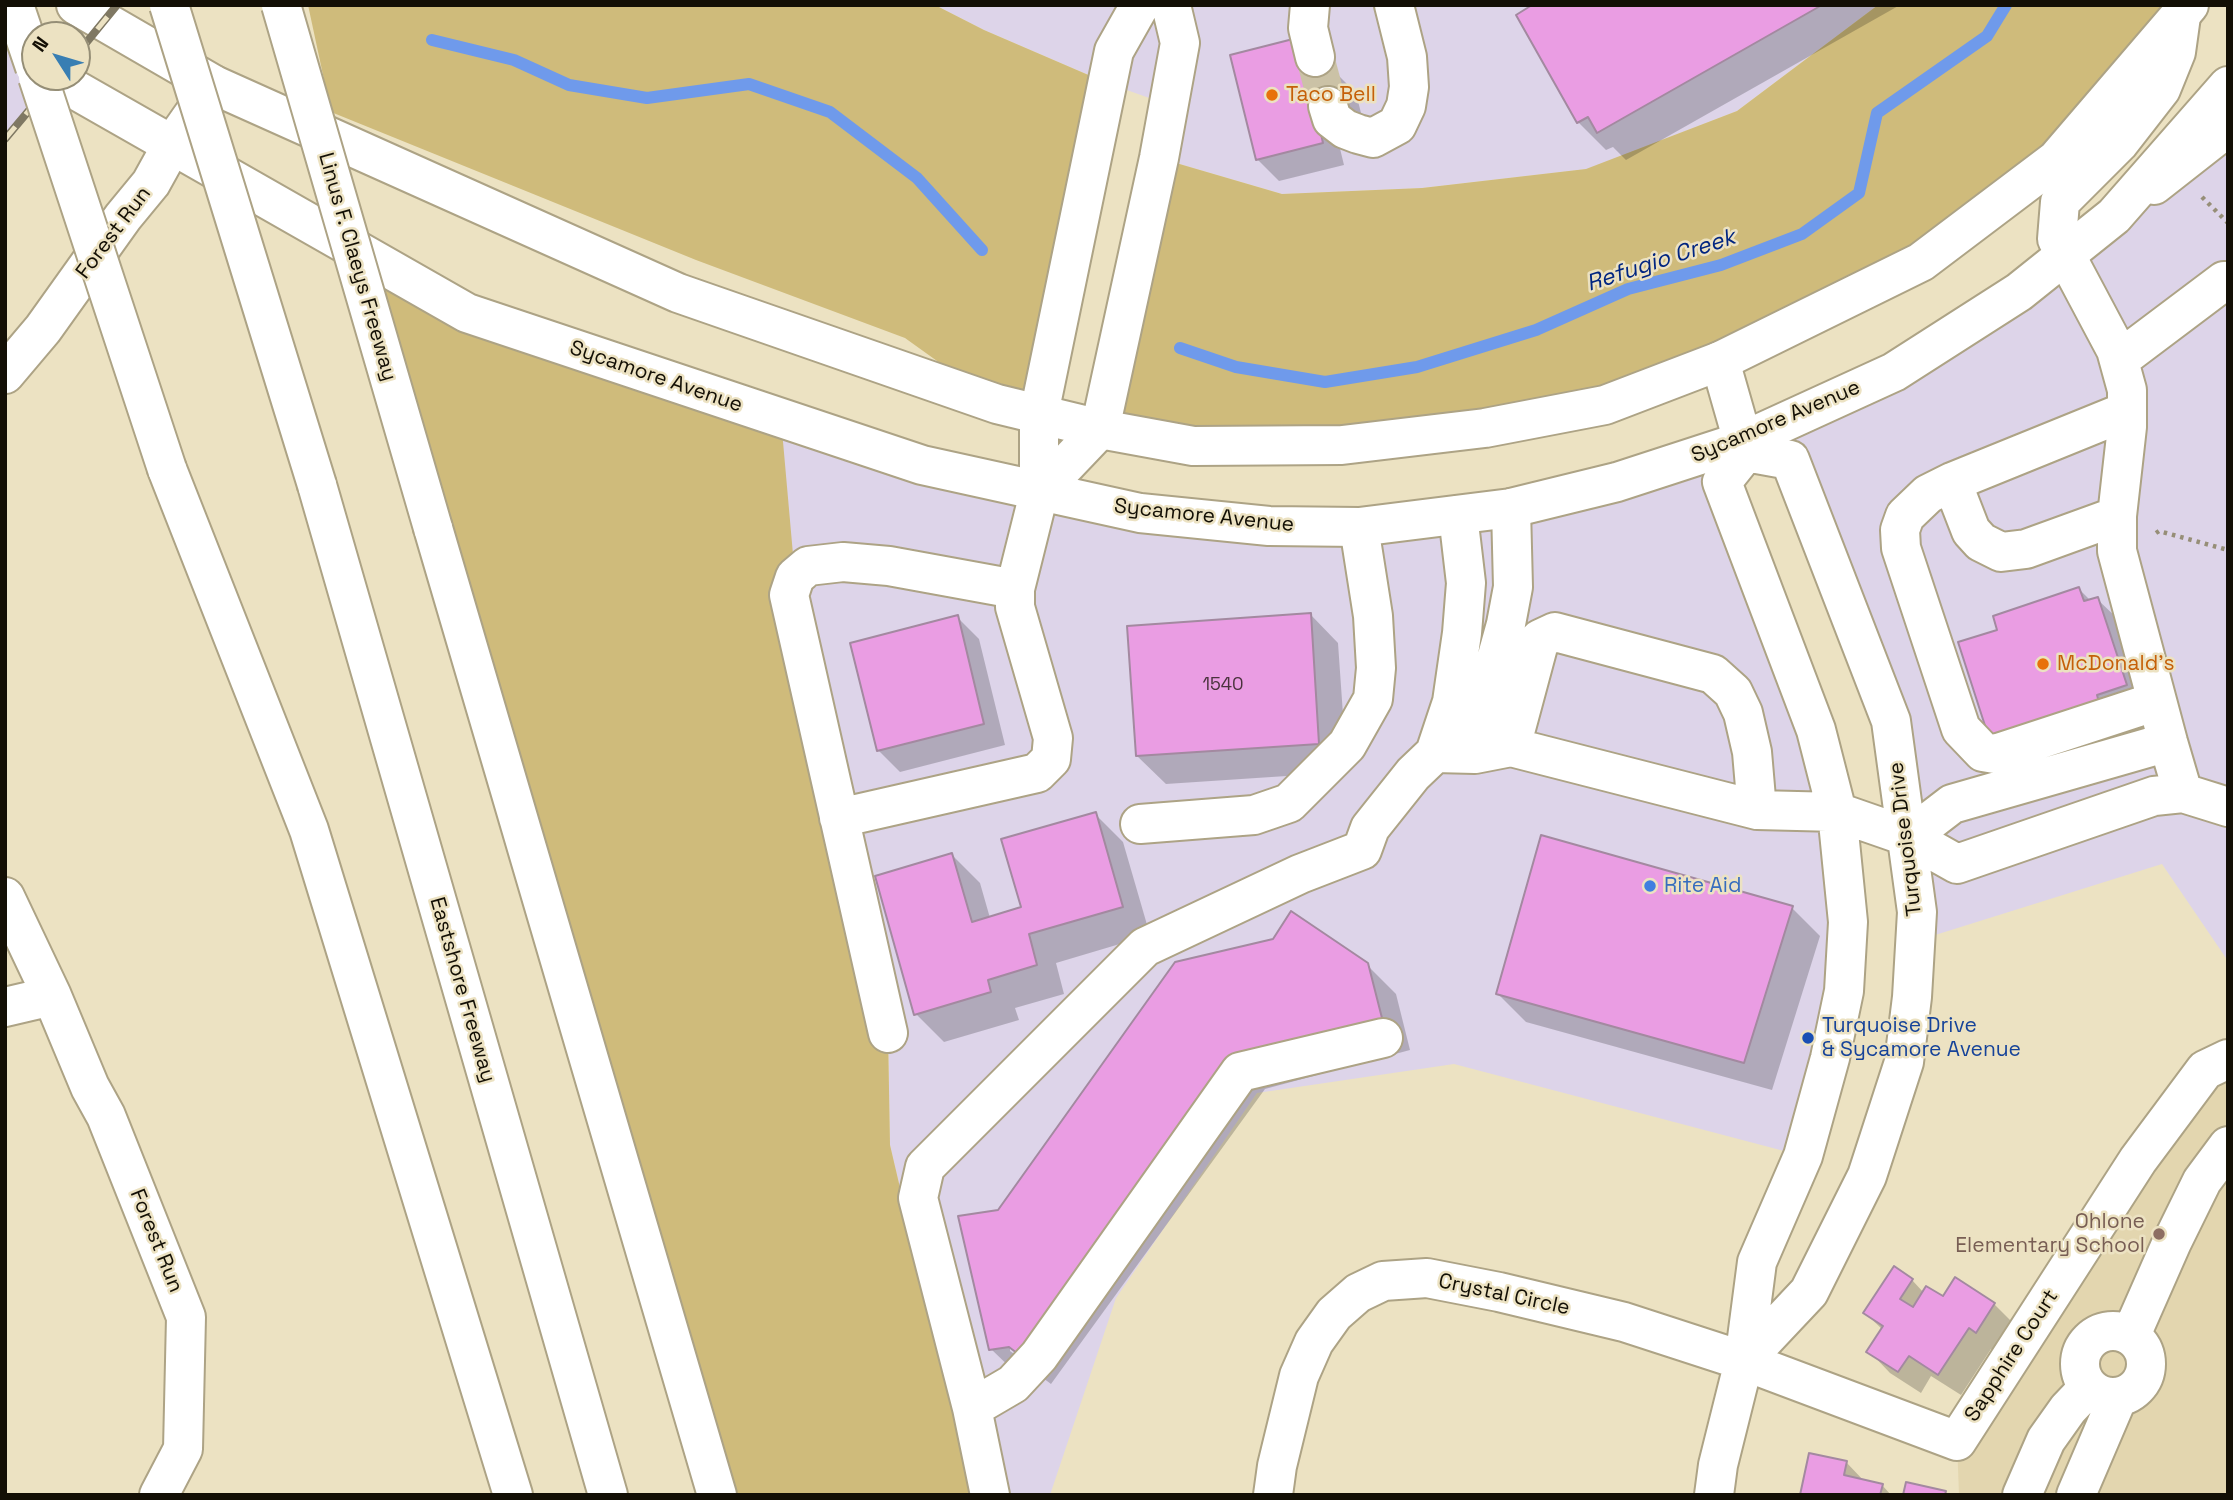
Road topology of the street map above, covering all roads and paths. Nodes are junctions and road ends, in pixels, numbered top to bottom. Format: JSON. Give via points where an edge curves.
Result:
{"nodes":[{"id":1,"x":15,"y":5,"type":"edge"},
{"id":2,"x":76,"y":5,"type":"edge"},
{"id":3,"x":169,"y":5,"type":"edge"},
{"id":4,"x":281,"y":5,"type":"edge"},
{"id":5,"x":1140,"y":5,"type":"edge"},
{"id":6,"x":1171,"y":5,"type":"edge"},
{"id":7,"x":1310,"y":5,"type":"edge"},
{"id":8,"x":1394,"y":5,"type":"edge"},
{"id":9,"x":2185,"y":11,"type":"edge"},
{"id":10,"x":21,"y":24,"type":"edge"},
{"id":11,"x":5,"y":50,"type":"edge"},
{"id":12,"x":1315,"y":57,"type":"tunnel mouth"},
{"id":13,"x":21,"y":59,"type":"edge"},
{"id":14,"x":214,"y":85,"type":"junction"},
{"id":15,"x":2228,"y":86,"type":"edge"},
{"id":16,"x":43,"y":91,"type":"edge"},
{"id":17,"x":78,"y":91,"type":"edge"},
{"id":18,"x":1328,"y":106,"type":"tunnel mouth"},
{"id":19,"x":2228,"y":127,"type":"edge"},
{"id":20,"x":172,"y":145,"type":"junction"},
{"id":21,"x":2201,"y":196,"type":"dead end"},
{"id":22,"x":2114,"y":216,"type":"junction"},
{"id":23,"x":2228,"y":223,"type":"edge"},
{"id":24,"x":2064,"y":256,"type":"junction"},
{"id":25,"x":2228,"y":281,"type":"edge"},
{"id":26,"x":2119,"y":360,"type":"junction"},
{"id":27,"x":1720,"y":361,"type":"junction"},
{"id":28,"x":5,"y":374,"type":"edge"},
{"id":29,"x":2127,"y":411,"type":"junction"},
{"id":30,"x":1039,"y":414,"type":"junction"},
{"id":31,"x":1100,"y":429,"type":"junction"},
{"id":32,"x":1745,"y":446,"type":"junction"},
{"id":33,"x":1940,"y":488,"type":"junction"},
{"id":34,"x":1039,"y":493,"type":"junction"},
{"id":35,"x":1511,"y":508,"type":"junction"},
{"id":36,"x":1458,"y":515,"type":"junction"},
{"id":37,"x":2117,"y":516,"type":"junction"},
{"id":38,"x":1359,"y":527,"type":"junction"},
{"id":39,"x":1015,"y":589,"type":"junction"},
{"id":40,"x":2157,"y":701,"type":"junction"},
{"id":41,"x":2168,"y":741,"type":"junction"},
{"id":42,"x":1493,"y":750,"type":"junction"},
{"id":43,"x":1435,"y":753,"type":"junction"},
{"id":44,"x":2183,"y":793,"type":"junction"},
{"id":45,"x":2228,"y":807,"type":"edge"},
{"id":46,"x":1757,"y":810,"type":"junction"},
{"id":47,"x":1837,"y":812,"type":"junction"},
{"id":48,"x":839,"y":818,"type":"junction"},
{"id":49,"x":1140,"y":824,"type":"dead end"},
{"id":50,"x":1909,"y":837,"type":"junction"},
{"id":51,"x":5,"y":897,"type":"edge"},
{"id":52,"x":52,"y":996,"type":"junction"},
{"id":53,"x":5,"y":1007,"type":"edge"},
{"id":54,"x":888,"y":1033,"type":"dead end"},
{"id":55,"x":1383,"y":1038,"type":"dead end"},
{"id":56,"x":2228,"y":1059,"type":"edge"},
{"id":57,"x":2228,"y":1146,"type":"edge"},
{"id":58,"x":2131,"y":1335,"type":"junction"},
{"id":59,"x":1744,"y":1361,"type":"junction"},
{"id":60,"x":2103,"y":1393,"type":"junction"},
{"id":61,"x":972,"y":1408,"type":"junction"},
{"id":62,"x":159,"y":1495,"type":"edge"},
{"id":63,"x":513,"y":1495,"type":"edge"},
{"id":64,"x":608,"y":1495,"type":"edge"},
{"id":65,"x":717,"y":1495,"type":"edge"},
{"id":66,"x":990,"y":1495,"type":"edge"},
{"id":67,"x":1273,"y":1495,"type":"edge"},
{"id":68,"x":1714,"y":1495,"type":"edge"},
{"id":69,"x":2022,"y":1495,"type":"edge"},
{"id":70,"x":2076,"y":1495,"type":"edge"}],
"edges":[{"from":1,"to":10,"type":"main road","bridge":true},
{"from":2,"to":14,"type":"main road"},
{"from":3,"to":64,"type":"main road","name":"Eastshore Freeway","bridge":true,"via":[[317,485]]},
{"from":4,"to":65,"type":"main road","name":"Linus F. Claeys Freeway","bridge":true},
{"from":5,"to":30,"type":"main road","via":[[1114,51]]},
{"from":6,"to":31,"type":"main road","via":[[1180,43]]},
{"from":7,"to":12,"type":"main road","via":[[1308,28]]},
{"from":8,"to":18,"type":"main road","via":[[1409,87],[1397,125],[1373,138],[1358,134],[1332,119]]},
{"from":9,"to":24,"type":"main road","via":[[2161,89],[2119,142],[2060,202],[2057,239]]},
{"from":9,"to":27,"type":"main road","via":[[2056,160],[1921,262]]},
{"from":11,"to":13,"type":"main road"},
{"from":14,"to":20,"type":"main road","name":"Forest Run"},
{"from":14,"to":30,"type":"main road","via":[[678,293],[997,404]]},
{"from":15,"to":22,"type":"main road","name":"Sycamore Avenue"},
{"from":16,"to":63,"type":"main road","bridge":true,"via":[[167,469],[309,830]]},
{"from":17,"to":20,"type":"main road","name":"Sycamore Avenue"},
{"from":19,"to":22,"type":"main road"},
{"from":20,"to":28,"type":"main road","name":"Forest Run","via":[[151,183]]},
{"from":20,"to":34,"type":"main road","name":"Sycamore Avenue","via":[[467,313],[922,465]]},
{"from":21,"to":23,"type":"path"},
{"from":22,"to":24,"type":"main road","name":"Sycamore Avenue"},
{"from":24,"to":26,"type":"main road"},
{"from":24,"to":32,"type":"main road","name":"Sycamore Avenue","via":[[2019,292],[1894,372]]},
{"from":25,"to":26,"type":"main road"},
{"from":26,"to":29,"type":"main road"},
{"from":27,"to":31,"type":"main road","via":[[1605,405],[1485,428],[1342,445],[1193,446]]},
{"from":27,"to":32,"type":"main road"},
{"from":29,"to":33,"type":"main road"},
{"from":29,"to":37,"type":"main road"},
{"from":30,"to":31,"type":"main road"},
{"from":30,"to":34,"type":"main road"},
{"from":31,"to":34,"type":"main road"},
{"from":32,"to":35,"type":"main road","name":"Sycamore Avenue"},
{"from":32,"to":47,"type":"main road","name":"Turquoise Drive","via":[[1722,482],[1815,730]]},
{"from":32,"to":50,"type":"main road","name":"Turquoise Drive","via":[[1790,460],[1891,721]]},
{"from":33,"to":37,"type":"main road","via":[[1981,542],[2001,552],[2026,549]]},
{"from":33,"to":40,"type":"main road","via":[[1905,516],[1901,548],[1961,729],[1983,752],[1995,754]]},
{"from":34,"to":38,"type":"main road","name":"Sycamore Avenue","via":[[1140,513],[1269,526]]},
{"from":34,"to":39,"type":"main road"},
{"from":35,"to":36,"type":"main road","name":"Sycamore Avenue"},
{"from":35,"to":42,"type":"main road","via":[[1513,587]]},
{"from":36,"to":38,"type":"main road","name":"Sycamore Avenue"},
{"from":36,"to":43,"type":"main road","via":[[1466,583],[1462,633],[1452,702]]},
{"from":37,"to":40,"type":"main road","via":[[2117,551]]},
{"from":38,"to":49,"type":"main road","via":[[1376,668],[1373,699],[1347,745],[1289,803],[1254,815]]},
{"from":39,"to":48,"type":"main road","via":[[1015,607],[1053,738],[1051,759],[1037,773]]},
{"from":39,"to":48,"type":"main road","via":[[843,562],[808,566],[795,577],[789,596]]},
{"from":40,"to":41,"type":"main road"},
{"from":41,"to":44,"type":"main road"},
{"from":41,"to":50,"type":"main road","via":[[1952,804]]},
{"from":42,"to":43,"type":"main road"},
{"from":42,"to":46,"type":"main road"},
{"from":42,"to":46,"type":"main road","via":[[1540,639],[1555,632],[1713,674],[1732,692],[1743,713]]},
{"from":43,"to":61,"type":"main road","via":[[1370,828],[1362,850],[1145,947],[925,1167],[918,1198]]},
{"from":44,"to":45,"type":"main road"},
{"from":44,"to":50,"type":"main road","via":[[2154,796],[1957,864]]},
{"from":46,"to":47,"type":"main road"},
{"from":47,"to":50,"type":"main road"},
{"from":47,"to":59,"type":"main road","name":"Turquoise Drive","via":[[1848,922],[1844,991],[1803,1156],[1757,1262]]},
{"from":48,"to":54,"type":"main road"},
{"from":50,"to":59,"type":"main road","name":"Turquoise Drive","via":[[1917,912],[1904,1062],[1867,1176],[1809,1292]]},
{"from":51,"to":52,"type":"main road","name":"Forest Run"},
{"from":52,"to":53,"type":"main road"},
{"from":52,"to":62,"type":"main road","name":"Forest Run","via":[[106,1116],[186,1317],[183,1449]]},
{"from":55,"to":61,"type":"main road","via":[[1240,1072],[1039,1356],[1013,1384]]},
{"from":56,"to":59,"type":"main road","name":"Sapphire Court","via":[[2205,1070],[2138,1160],[1957,1441]]},
{"from":57,"to":58,"type":"main road","via":[[2202,1181]]},
{"from":58,"to":60,"type":"main road","via":[[2147,1362],[2143,1378],[2133,1391]]},
{"from":58,"to":60,"type":"main road","via":[[2115,1330],[2099,1333],[2086,1343],[2079,1358],[2080,1374]]},
{"from":59,"to":67,"type":"main road","name":"Crystal Circle","via":[[1624,1322],[1499,1292],[1427,1278],[1383,1281],[1350,1300],[1314,1342],[1298,1376]]},
{"from":59,"to":68,"type":"main road","name":"Turquoise Drive"},
{"from":60,"to":69,"type":"main road","via":[[2068,1409],[2046,1440]]},
{"from":60,"to":70,"type":"main road"},
{"from":61,"to":66,"type":"main road"}]}
